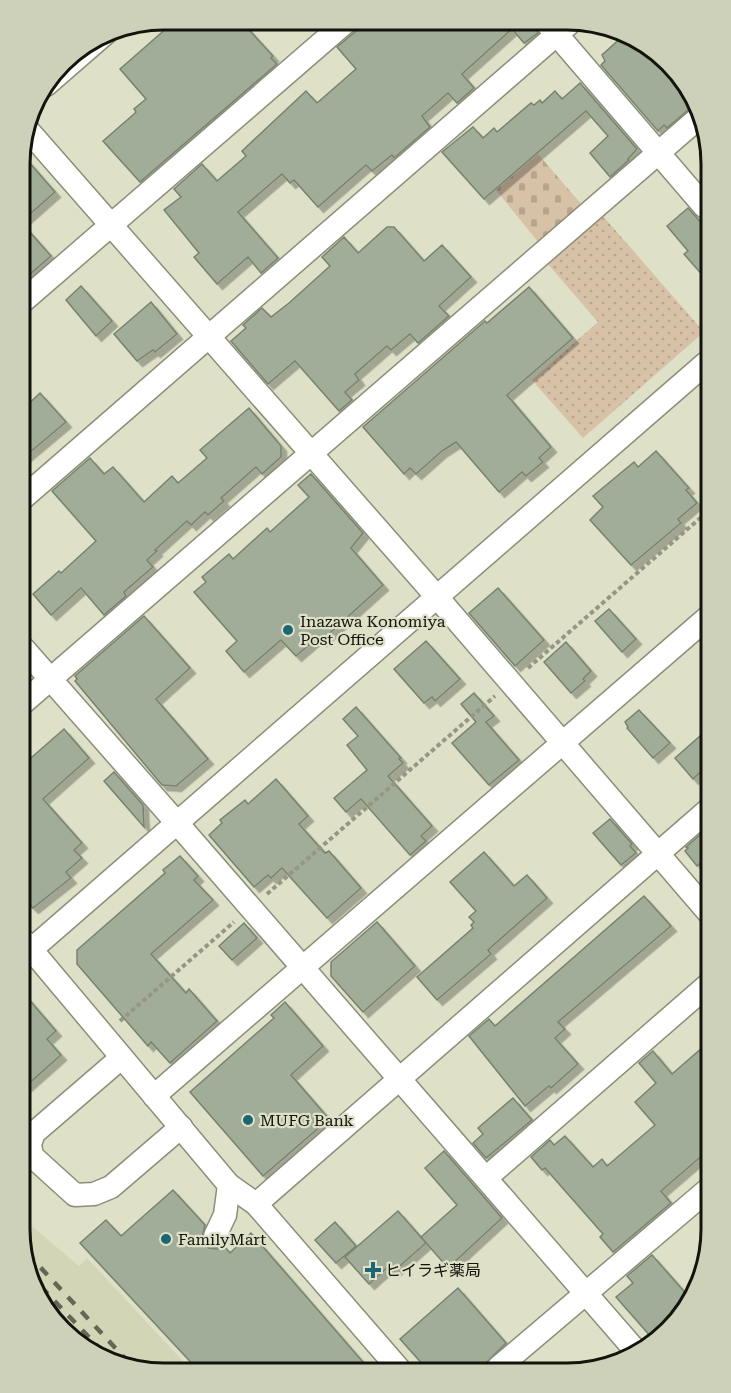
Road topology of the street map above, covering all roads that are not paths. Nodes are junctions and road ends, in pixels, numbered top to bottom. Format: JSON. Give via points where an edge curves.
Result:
{"nodes":[{"id":1,"x":337,"y":30,"type":"edge"},
{"id":2,"x":553,"y":30,"type":"edge"},
{"id":3,"x":561,"y":30,"type":"edge"},
{"id":4,"x":694,"y":122,"type":"edge"},
{"id":5,"x":33,"y":136,"type":"edge"},
{"id":6,"x":658,"y":152,"type":"junction"},
{"id":7,"x":701,"y":201,"type":"edge"},
{"id":8,"x":111,"y":225,"type":"junction"},
{"id":9,"x":30,"y":295,"type":"edge"},
{"id":10,"x":209,"y":336,"type":"junction"},
{"id":11,"x":701,"y":366,"type":"edge"},
{"id":12,"x":311,"y":453,"type":"junction"},
{"id":13,"x":30,"y":492,"type":"edge"},
{"id":14,"x":437,"y":597,"type":"junction"},
{"id":15,"x":701,"y":623,"type":"edge"},
{"id":16,"x":30,"y":656,"type":"edge"},
{"id":17,"x":50,"y":679,"type":"junction"},
{"id":18,"x":30,"y":697,"type":"edge"},
{"id":19,"x":562,"y":743,"type":"junction"},
{"id":20,"x":701,"y":816,"type":"edge"},
{"id":21,"x":177,"y":823,"type":"junction"},
{"id":22,"x":658,"y":854,"type":"junction"},
{"id":23,"x":701,"y":904,"type":"edge"},
{"id":24,"x":30,"y":946,"type":"edge"},
{"id":25,"x":30,"y":952,"type":"edge"},
{"id":26,"x":303,"y":968,"type":"junction"},
{"id":27,"x":701,"y":991,"type":"edge"},
{"id":28,"x":122,"y":1058,"type":"junction"},
{"id":29,"x":399,"y":1078,"type":"junction"},
{"id":30,"x":154,"y":1096,"type":"junction"},
{"id":31,"x":181,"y":1127,"type":"junction"},
{"id":32,"x":486,"y":1179,"type":"junction"},
{"id":33,"x":229,"y":1185,"type":"junction"},
{"id":34,"x":701,"y":1196,"type":"edge"},
{"id":35,"x":256,"y":1204,"type":"junction"},
{"id":36,"x":215,"y":1236,"type":"dead end"},
{"id":37,"x":586,"y":1294,"type":"junction"},
{"id":38,"x":632,"y":1346,"type":"edge"},
{"id":39,"x":394,"y":1363,"type":"edge"},
{"id":40,"x":504,"y":1363,"type":"edge"}],
"edges":[{"from":1,"to":8,"type":"street"},
{"from":2,"to":10,"type":"street"},
{"from":3,"to":6,"type":"street"},
{"from":4,"to":6,"type":"street"},
{"from":5,"to":8,"type":"street"},
{"from":6,"to":7,"type":"street"},
{"from":6,"to":12,"type":"street"},
{"from":8,"to":9,"type":"street"},
{"from":8,"to":10,"type":"street"},
{"from":10,"to":12,"type":"street"},
{"from":10,"to":13,"type":"street"},
{"from":11,"to":14,"type":"street"},
{"from":12,"to":14,"type":"street"},
{"from":12,"to":17,"type":"street"},
{"from":14,"to":19,"type":"street"},
{"from":14,"to":21,"type":"street"},
{"from":15,"to":19,"type":"street"},
{"from":16,"to":17,"type":"street"},
{"from":17,"to":18,"type":"street"},
{"from":17,"to":21,"type":"street"},
{"from":19,"to":22,"type":"street"},
{"from":19,"to":26,"type":"street"},
{"from":20,"to":22,"type":"street"},
{"from":21,"to":24,"type":"street"},
{"from":21,"to":26,"type":"street"},
{"from":22,"to":23,"type":"street"},
{"from":22,"to":29,"type":"street"},
{"from":25,"to":28,"type":"street"},
{"from":26,"to":29,"type":"street"},
{"from":26,"to":30,"type":"street"},
{"from":27,"to":32,"type":"street"},
{"from":28,"to":30,"type":"street"},
{"from":28,"to":31,"type":"street","via":[[34,1133],[30,1144],[32,1156],[75,1195],[93,1194],[111,1187]]},
{"from":29,"to":32,"type":"street"},
{"from":29,"to":35,"type":"street"},
{"from":30,"to":31,"type":"street"},
{"from":31,"to":33,"type":"street"},
{"from":32,"to":37,"type":"street"},
{"from":33,"to":35,"type":"street"},
{"from":33,"to":36,"type":"street","via":[[225,1215]]},
{"from":34,"to":37,"type":"street"},
{"from":35,"to":39,"type":"street"},
{"from":37,"to":38,"type":"street"},
{"from":37,"to":40,"type":"street"}]}
